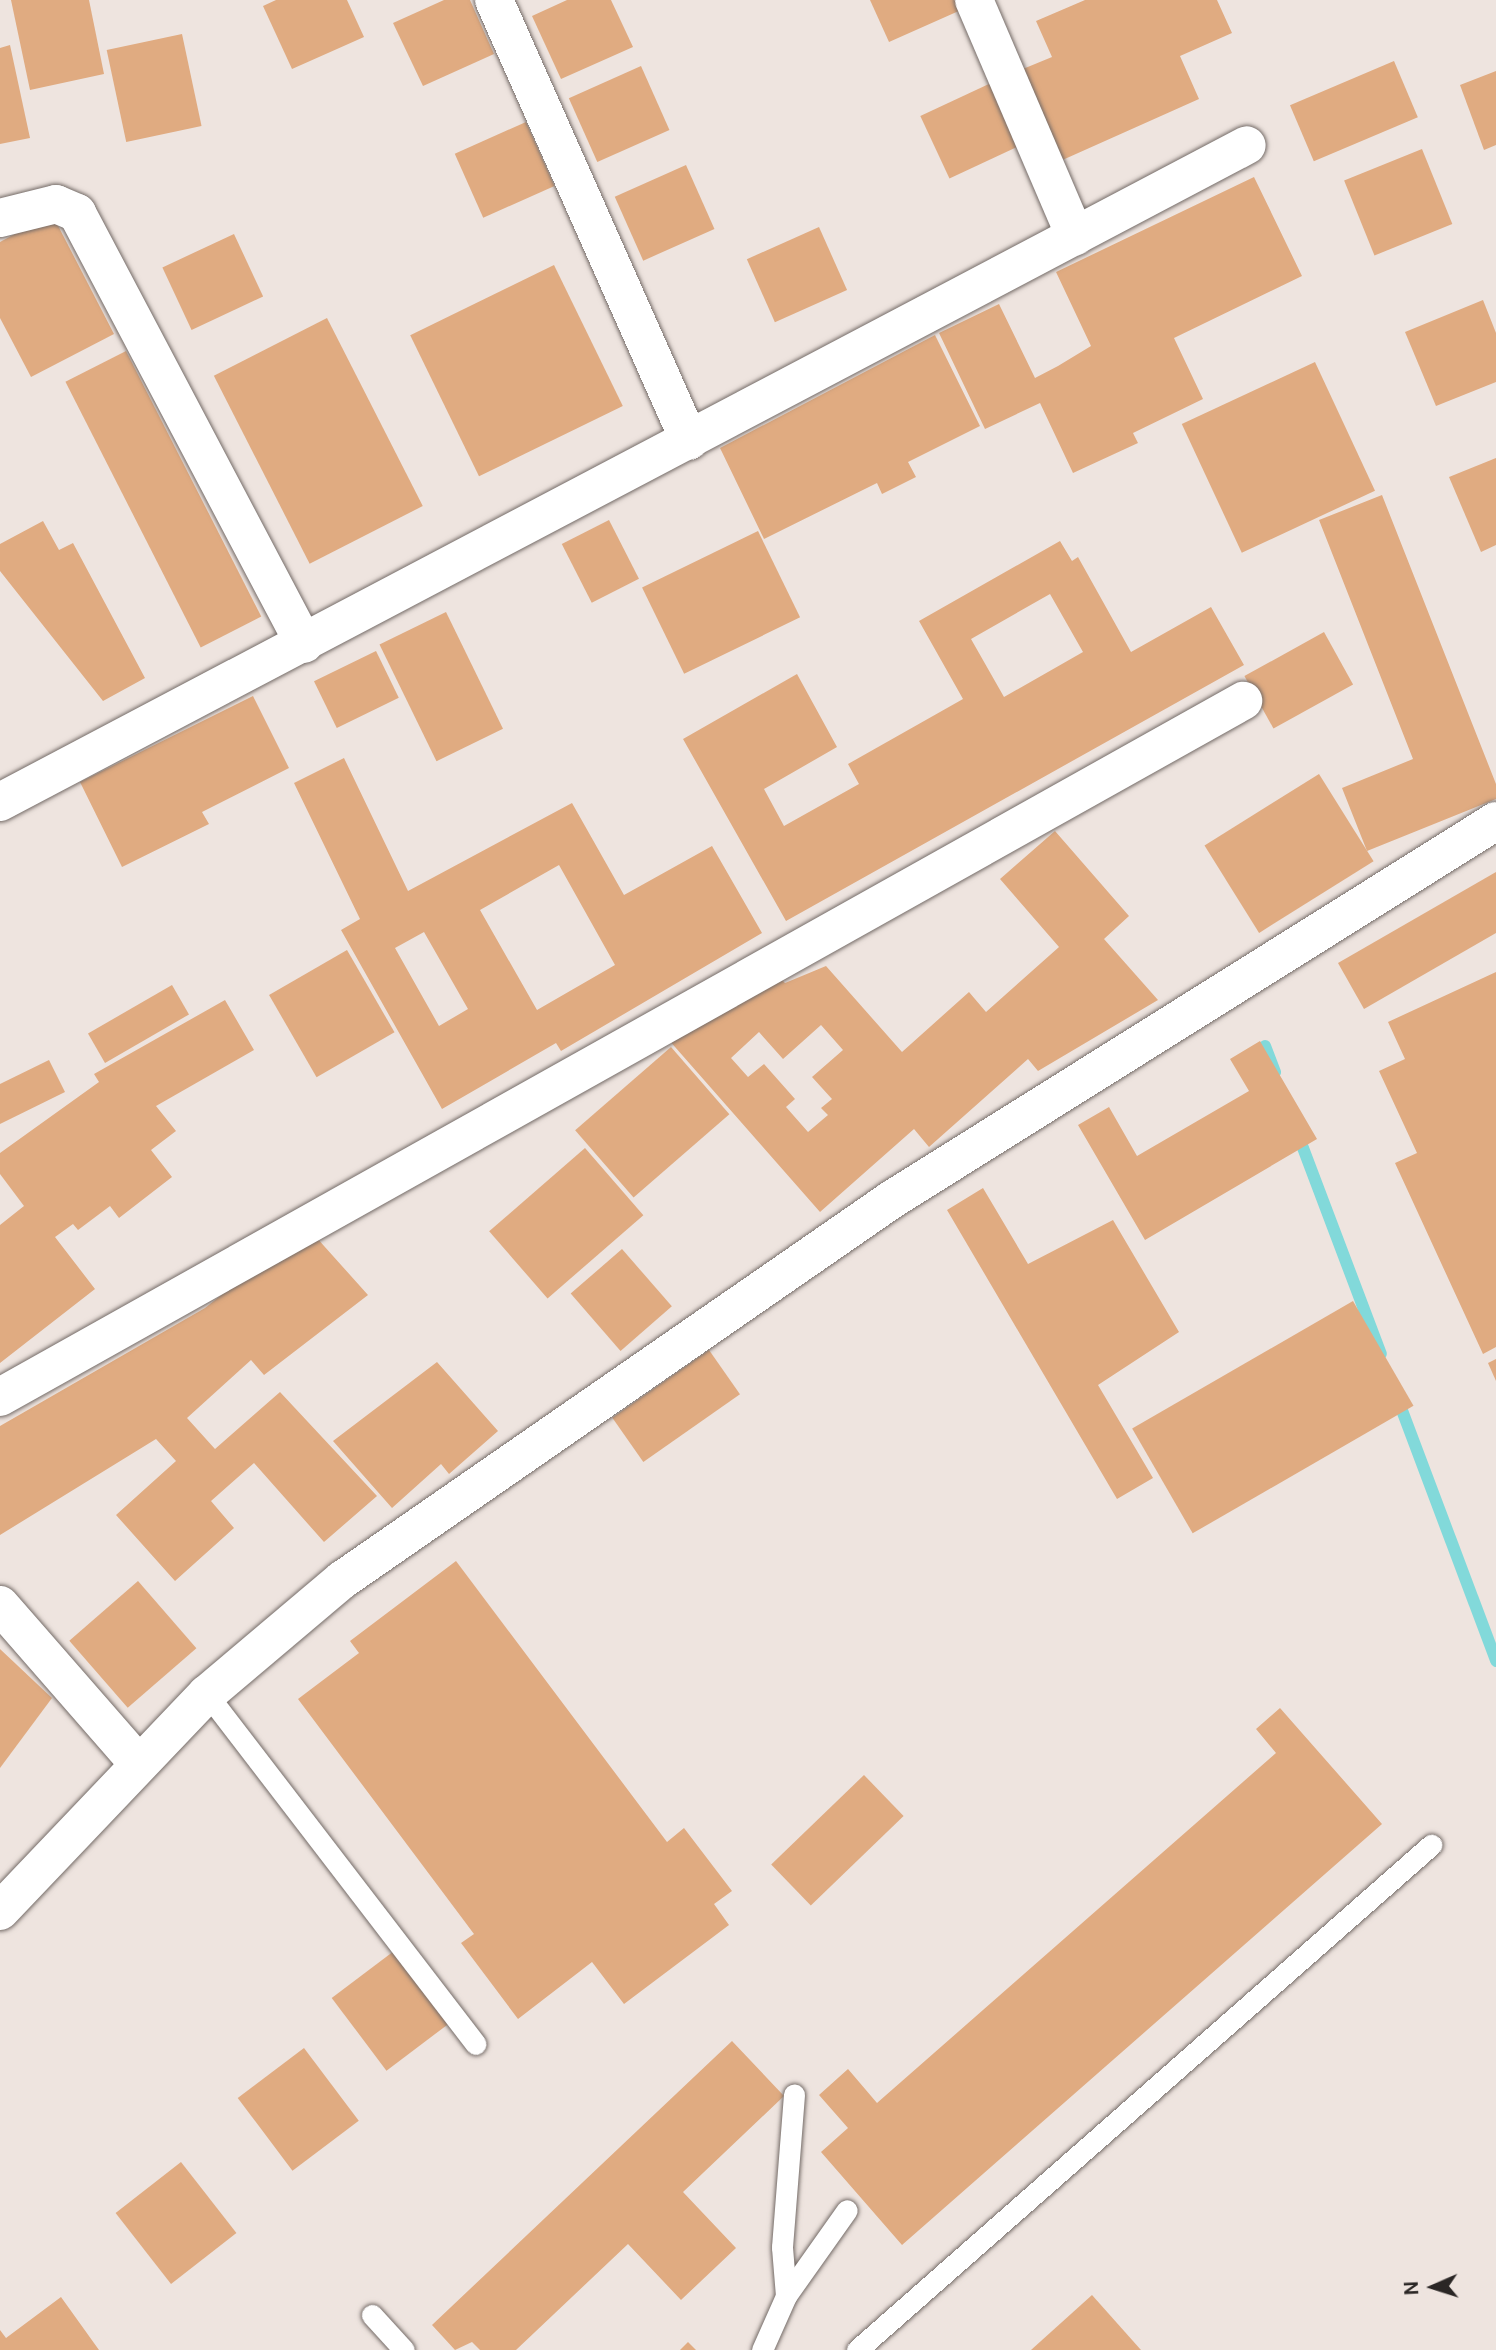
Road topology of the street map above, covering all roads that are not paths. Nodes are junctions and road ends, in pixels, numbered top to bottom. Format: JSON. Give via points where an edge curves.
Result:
{"nodes":[{"id":1,"x":494,"y":0,"type":"edge"},
{"id":2,"x":974,"y":0,"type":"edge"},
{"id":3,"x":1247,"y":145,"type":"dead end"},
{"id":4,"x":0,"y":218,"type":"edge"},
{"id":5,"x":1076,"y":236,"type":"junction"},
{"id":6,"x":689,"y":440,"type":"junction"},
{"id":7,"x":304,"y":645,"type":"junction"},
{"id":8,"x":1243,"y":701,"type":"dead end"},
{"id":9,"x":0,"y":802,"type":"edge"},
{"id":10,"x":1496,"y":821,"type":"edge"},
{"id":11,"x":0,"y":1397,"type":"edge"},
{"id":12,"x":0,"y":1605,"type":"edge"},
{"id":13,"x":207,"y":1694,"type":"junction"},
{"id":14,"x":138,"y":1763,"type":"junction"},
{"id":15,"x":1431,"y":1845,"type":"dead end"},
{"id":16,"x":0,"y":1911,"type":"edge"},
{"id":17,"x":475,"y":2044,"type":"dead end"},
{"id":18,"x":794,"y":2094,"type":"dead end"},
{"id":19,"x":847,"y":2210,"type":"dead end"},
{"id":20,"x":786,"y":2296,"type":"junction"},
{"id":21,"x":372,"y":2315,"type":"dead end"},
{"id":22,"x":404,"y":2350,"type":"edge"},
{"id":23,"x":762,"y":2350,"type":"edge"},
{"id":24,"x":857,"y":2350,"type":"edge"}],
"edges":[{"from":1,"to":6,"type":"street"},
{"from":2,"to":5,"type":"street"},
{"from":3,"to":5,"type":"street"},
{"from":4,"to":7,"type":"street","via":[[56,204],[77,212]]},
{"from":5,"to":6,"type":"street"},
{"from":6,"to":7,"type":"street"},
{"from":7,"to":9,"type":"street"},
{"from":8,"to":11,"type":"street"},
{"from":10,"to":13,"type":"street","via":[[891,1200],[342,1580]]},
{"from":12,"to":14,"type":"street"},
{"from":13,"to":14,"type":"street"},
{"from":13,"to":17,"type":"lane"},
{"from":14,"to":16,"type":"street"},
{"from":15,"to":24,"type":"lane"},
{"from":18,"to":20,"type":"lane","via":[[782,2247]]},
{"from":19,"to":20,"type":"lane"},
{"from":20,"to":23,"type":"lane"},
{"from":21,"to":22,"type":"lane"}]}
